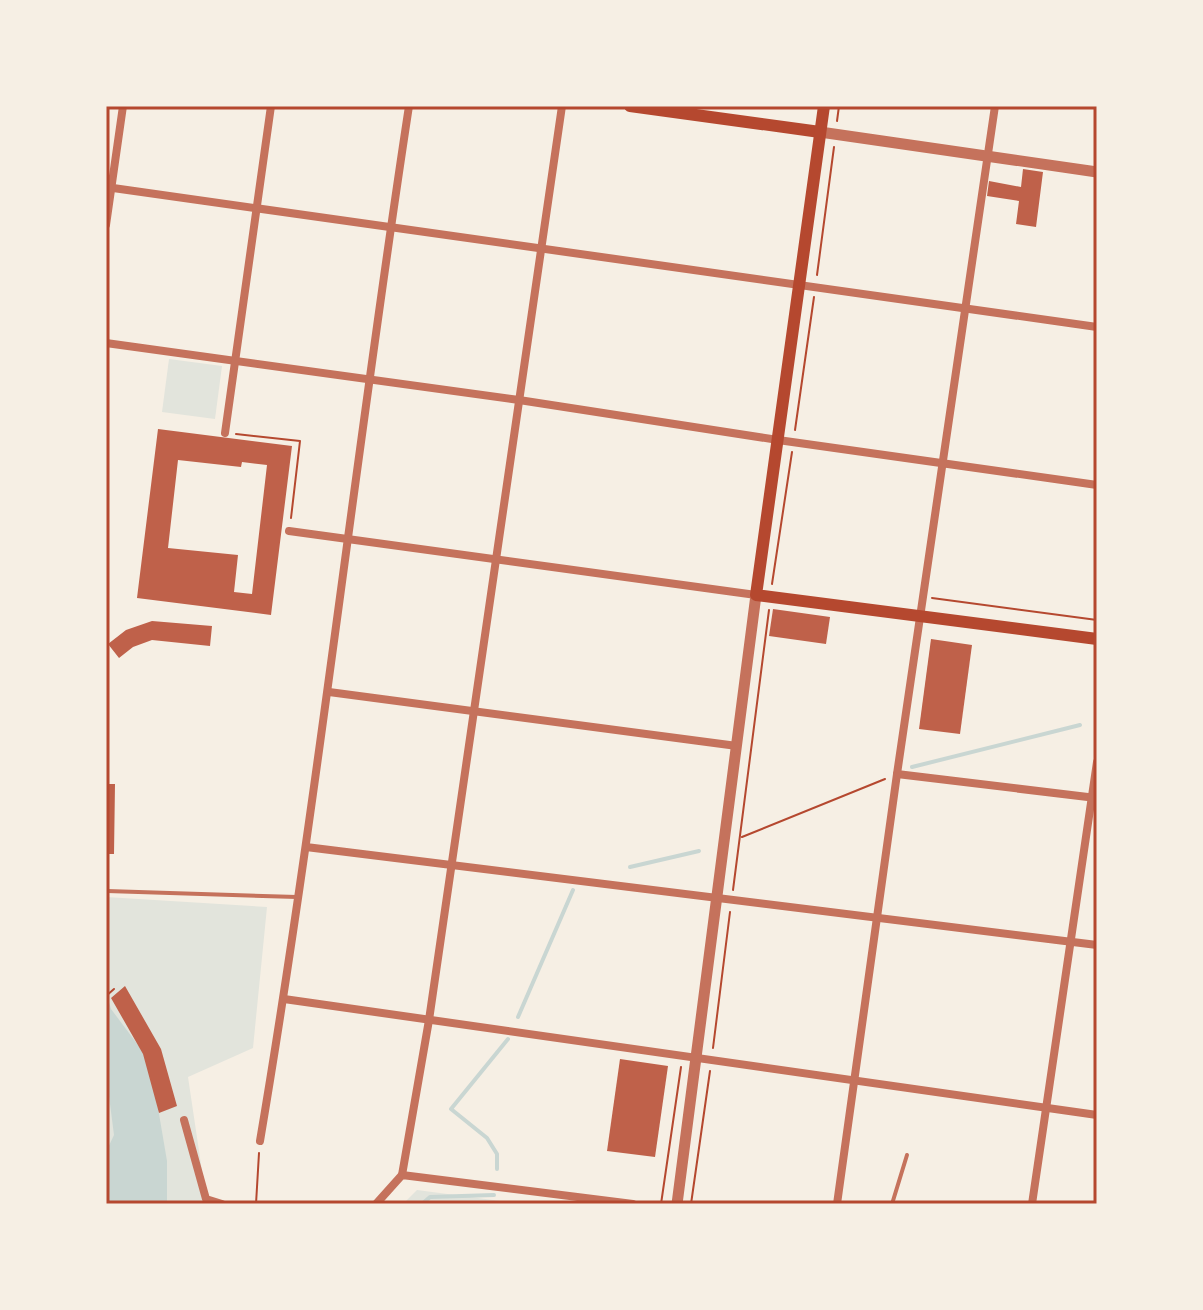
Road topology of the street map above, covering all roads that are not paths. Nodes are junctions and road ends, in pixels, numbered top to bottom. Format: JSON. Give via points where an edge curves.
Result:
{"nodes":[{"id":1,"x":123,"y":106,"type":"edge"},
{"id":2,"x":271,"y":106,"type":"edge"},
{"id":3,"x":409,"y":106,"type":"edge"},
{"id":4,"x":562,"y":106,"type":"edge"},
{"id":5,"x":630,"y":106,"type":"edge"},
{"id":6,"x":824,"y":106,"type":"edge"},
{"id":7,"x":995,"y":106,"type":"edge"},
{"id":8,"x":820,"y":132,"type":"junction"},
{"id":9,"x":987,"y":156,"type":"junction"},
{"id":10,"x":1097,"y":172,"type":"edge"},
{"id":11,"x":109,"y":187,"type":"edge"},
{"id":12,"x":256,"y":208,"type":"junction"},
{"id":13,"x":106,"y":225,"type":"edge"},
{"id":14,"x":390,"y":227,"type":"junction"},
{"id":15,"x":541,"y":248,"type":"junction"},
{"id":16,"x":800,"y":285,"type":"junction"},
{"id":17,"x":965,"y":308,"type":"junction"},
{"id":18,"x":1097,"y":327,"type":"edge"},
{"id":19,"x":106,"y":343,"type":"edge"},
{"id":20,"x":235,"y":361,"type":"junction"},
{"id":21,"x":370,"y":380,"type":"junction"},
{"id":22,"x":519,"y":400,"type":"junction"},
{"id":23,"x":225,"y":433,"type":"road end"},
{"id":24,"x":778,"y":440,"type":"junction"},
{"id":25,"x":943,"y":463,"type":"junction"},
{"id":26,"x":1097,"y":485,"type":"edge"},
{"id":27,"x":289,"y":531,"type":"road end"},
{"id":28,"x":349,"y":539,"type":"junction"},
{"id":29,"x":497,"y":560,"type":"junction"},
{"id":30,"x":756,"y":595,"type":"junction"},
{"id":31,"x":920,"y":616,"type":"junction"},
{"id":32,"x":1097,"y":639,"type":"edge"},
{"id":33,"x":329,"y":692,"type":"junction"},
{"id":34,"x":474,"y":711,"type":"junction"},
{"id":35,"x":737,"y":746,"type":"junction"},
{"id":36,"x":1097,"y":762,"type":"edge"},
{"id":37,"x":897,"y":774,"type":"junction"},
{"id":38,"x":1095,"y":798,"type":"edge"},
{"id":39,"x":306,"y":847,"type":"junction"},
{"id":40,"x":452,"y":865,"type":"junction"},
{"id":41,"x":107,"y":891,"type":"edge"},
{"id":42,"x":300,"y":897,"type":"junction"},
{"id":43,"x":717,"y":898,"type":"junction"},
{"id":44,"x":877,"y":918,"type":"junction"},
{"id":45,"x":1070,"y":942,"type":"junction"},
{"id":46,"x":1097,"y":945,"type":"edge"},
{"id":47,"x":284,"y":999,"type":"junction"},
{"id":48,"x":429,"y":1020,"type":"junction"},
{"id":49,"x":696,"y":1058,"type":"junction"},
{"id":50,"x":853,"y":1080,"type":"junction"},
{"id":51,"x":1046,"y":1107,"type":"junction"},
{"id":52,"x":1097,"y":1115,"type":"edge"},
{"id":53,"x":184,"y":1120,"type":"dead end"},
{"id":54,"x":260,"y":1141,"type":"road end"},
{"id":55,"x":907,"y":1155,"type":"dead end"},
{"id":56,"x":402,"y":1175,"type":"junction"},
{"id":57,"x":222,"y":1204,"type":"edge"},
{"id":58,"x":376,"y":1204,"type":"edge"},
{"id":59,"x":633,"y":1204,"type":"edge"},
{"id":60,"x":677,"y":1204,"type":"edge"},
{"id":61,"x":837,"y":1204,"type":"edge"},
{"id":62,"x":892,"y":1204,"type":"edge"},
{"id":63,"x":1032,"y":1204,"type":"edge"}],
"edges":[{"from":1,"to":11,"type":"street"},
{"from":2,"to":12,"type":"street"},
{"from":3,"to":14,"type":"street"},
{"from":4,"to":15,"type":"street"},
{"from":5,"to":8,"type":"main road"},
{"from":6,"to":8,"type":"main road"},
{"from":7,"to":9,"type":"street"},
{"from":8,"to":9,"type":"street"},
{"from":8,"to":16,"type":"main road"},
{"from":9,"to":10,"type":"street"},
{"from":9,"to":17,"type":"street"},
{"from":11,"to":12,"type":"street"},
{"from":11,"to":13,"type":"street"},
{"from":12,"to":14,"type":"street"},
{"from":12,"to":20,"type":"street"},
{"from":14,"to":15,"type":"street"},
{"from":14,"to":21,"type":"street"},
{"from":15,"to":16,"type":"street"},
{"from":15,"to":22,"type":"street"},
{"from":16,"to":17,"type":"street"},
{"from":16,"to":24,"type":"main road"},
{"from":17,"to":18,"type":"street"},
{"from":17,"to":25,"type":"street"},
{"from":19,"to":20,"type":"street"},
{"from":20,"to":21,"type":"street"},
{"from":20,"to":23,"type":"street"},
{"from":21,"to":22,"type":"street"},
{"from":21,"to":28,"type":"street"},
{"from":22,"to":24,"type":"street"},
{"from":22,"to":29,"type":"street"},
{"from":24,"to":25,"type":"street"},
{"from":24,"to":30,"type":"main road"},
{"from":25,"to":26,"type":"street"},
{"from":25,"to":31,"type":"street"},
{"from":27,"to":28,"type":"street"},
{"from":28,"to":29,"type":"street"},
{"from":28,"to":33,"type":"street"},
{"from":29,"to":30,"type":"street"},
{"from":29,"to":34,"type":"street"},
{"from":30,"to":31,"type":"main road"},
{"from":30,"to":35,"type":"street"},
{"from":31,"to":32,"type":"main road"},
{"from":31,"to":37,"type":"street"},
{"from":33,"to":34,"type":"street"},
{"from":33,"to":39,"type":"street"},
{"from":34,"to":35,"type":"street"},
{"from":34,"to":40,"type":"street"},
{"from":35,"to":43,"type":"street"},
{"from":36,"to":38,"type":"street"},
{"from":37,"to":38,"type":"street"},
{"from":37,"to":44,"type":"street"},
{"from":38,"to":45,"type":"street"},
{"from":39,"to":40,"type":"street"},
{"from":39,"to":42,"type":"street"},
{"from":40,"to":43,"type":"street"},
{"from":40,"to":48,"type":"street"},
{"from":41,"to":42,"type":"lane"},
{"from":42,"to":47,"type":"street"},
{"from":43,"to":44,"type":"street"},
{"from":43,"to":49,"type":"street"},
{"from":44,"to":45,"type":"street"},
{"from":44,"to":50,"type":"street"},
{"from":45,"to":46,"type":"street"},
{"from":45,"to":51,"type":"street"},
{"from":47,"to":48,"type":"street"},
{"from":47,"to":54,"type":"street"},
{"from":48,"to":49,"type":"street"},
{"from":48,"to":56,"type":"street"},
{"from":49,"to":50,"type":"street"},
{"from":49,"to":60,"type":"street"},
{"from":50,"to":51,"type":"street"},
{"from":50,"to":61,"type":"street"},
{"from":51,"to":52,"type":"street"},
{"from":51,"to":63,"type":"street"},
{"from":53,"to":57,"type":"street","via":[[206,1199]]},
{"from":55,"to":62,"type":"lane"},
{"from":56,"to":58,"type":"street"},
{"from":56,"to":59,"type":"street"}]}
